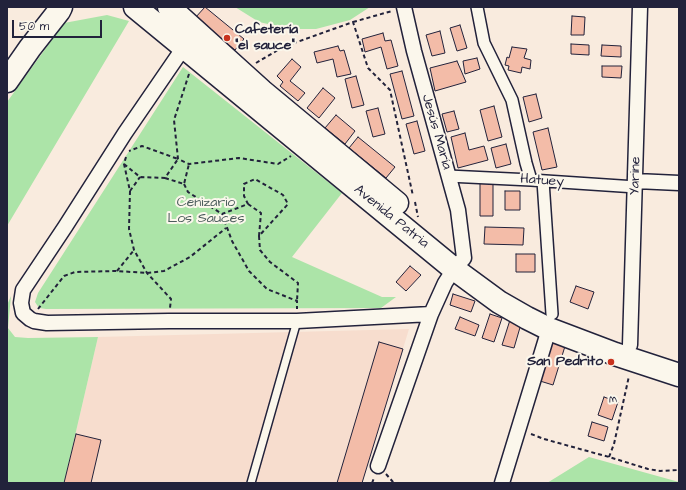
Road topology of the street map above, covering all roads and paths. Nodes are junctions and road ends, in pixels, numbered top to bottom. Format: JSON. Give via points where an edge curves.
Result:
{"nodes":[{"id":1,"x":135,"y":7,"type":"edge"},
{"id":2,"x":477,"y":7,"type":"edge"},
{"id":3,"x":640,"y":7,"type":"edge"},
{"id":4,"x":62,"y":8,"type":"edge"},
{"id":5,"x":404,"y":8,"type":"edge"},
{"id":6,"x":170,"y":18,"type":"edge"},
{"id":7,"x":353,"y":22,"type":"junction"},
{"id":8,"x":192,"y":54,"type":"junction"},
{"id":9,"x":241,"y":72,"type":"junction"},
{"id":10,"x":7,"y":81,"type":"edge"},
{"id":11,"x":301,"y":144,"type":"junction"},
{"id":12,"x":178,"y":159,"type":"junction"},
{"id":13,"x":124,"y":164,"type":"junction"},
{"id":14,"x":189,"y":164,"type":"junction"},
{"id":15,"x":448,"y":176,"type":"junction"},
{"id":16,"x":140,"y":177,"type":"junction"},
{"id":17,"x":165,"y":178,"type":"junction"},
{"id":18,"x":532,"y":180,"type":"junction"},
{"id":19,"x":543,"y":181,"type":"junction"},
{"id":20,"x":679,"y":183,"type":"edge"},
{"id":21,"x":184,"y":184,"type":"junction"},
{"id":22,"x":636,"y":184,"type":"junction"},
{"id":23,"x":130,"y":191,"type":"junction"},
{"id":24,"x":248,"y":204,"type":"junction"},
{"id":25,"x":222,"y":214,"type":"junction"},
{"id":26,"x":419,"y":221,"type":"junction"},
{"id":27,"x":226,"y":228,"type":"junction"},
{"id":28,"x":259,"y":236,"type":"junction"},
{"id":29,"x":134,"y":250,"type":"junction"},
{"id":30,"x":459,"y":264,"type":"junction"},
{"id":31,"x":117,"y":271,"type":"junction"},
{"id":32,"x":148,"y":272,"type":"junction"},
{"id":33,"x":297,"y":301,"type":"junction"},
{"id":34,"x":431,"y":314,"type":"junction"},
{"id":35,"x":30,"y":319,"type":"junction"},
{"id":36,"x":297,"y":321,"type":"junction"},
{"id":37,"x":169,"y":322,"type":"junction"},
{"id":38,"x":551,"y":322,"type":"junction"},
{"id":39,"x":630,"y":352,"type":"junction"},
{"id":40,"x":679,"y":362,"type":"edge"},
{"id":41,"x":679,"y":375,"type":"edge"},
{"id":42,"x":519,"y":427,"type":"junction"},
{"id":43,"x":609,"y":457,"type":"junction"},
{"id":44,"x":378,"y":466,"type":"dead end"},
{"id":45,"x":679,"y":470,"type":"edge"},
{"id":46,"x":251,"y":483,"type":"edge"},
{"id":47,"x":502,"y":483,"type":"edge"}],
"edges":[{"from":1,"to":6,"type":"main road","name":"Avenida Patria"},
{"from":2,"to":18,"type":"street","via":[[484,44],[512,100]]},
{"from":3,"to":22,"type":"street","name":"Yarine"},
{"from":4,"to":10,"type":"main road"},
{"from":5,"to":7,"type":"path"},
{"from":5,"to":15,"type":"street","name":"Jesús María"},
{"from":6,"to":8,"type":"main road","name":"Avenida Patria"},
{"from":6,"to":9,"type":"main road","name":"Avenida Patria"},
{"from":7,"to":9,"type":"path","via":[[283,47]]},
{"from":7,"to":26,"type":"path","via":[[368,68],[390,90]]},
{"from":8,"to":11,"type":"main road","name":"Avenida Patria"},
{"from":8,"to":12,"type":"path","via":[[190,72],[174,120]]},
{"from":8,"to":35,"type":"street","via":[[125,133],[23,290],[23,313]]},
{"from":9,"to":26,"type":"main road","name":"Avenida Patria"},
{"from":11,"to":14,"type":"path","via":[[293,154],[278,164],[239,158]]},
{"from":11,"to":30,"type":"main road","name":"Avenida Patria"},
{"from":12,"to":13,"type":"path","via":[[142,146],[128,151]]},
{"from":12,"to":14,"type":"path"},
{"from":12,"to":17,"type":"path"},
{"from":13,"to":16,"type":"path"},
{"from":13,"to":23,"type":"path"},
{"from":14,"to":21,"type":"path"},
{"from":15,"to":18,"type":"street","name":"Hatuey"},
{"from":15,"to":30,"type":"street","name":"Jesús María","via":[[458,210]]},
{"from":16,"to":17,"type":"path"},
{"from":16,"to":23,"type":"path"},
{"from":17,"to":21,"type":"path"},
{"from":18,"to":19,"type":"street","name":"Hatuey"},
{"from":19,"to":22,"type":"street","name":"Hatuey"},
{"from":19,"to":38,"type":"street"},
{"from":20,"to":22,"type":"street","name":"Hatuey"},
{"from":21,"to":25,"type":"path","via":[[188,192]]},
{"from":22,"to":39,"type":"street","name":"Yarine"},
{"from":23,"to":29,"type":"path","via":[[129,229]]},
{"from":24,"to":25,"type":"path"},
{"from":24,"to":28,"type":"path","via":[[261,213]]},
{"from":24,"to":28,"type":"path","via":[[244,196],[244,184],[255,179],[283,195],[288,204]]},
{"from":25,"to":27,"type":"path"},
{"from":26,"to":30,"type":"main road","name":"Avenida Patria"},
{"from":27,"to":32,"type":"path","via":[[190,257],[164,271]]},
{"from":27,"to":33,"type":"path","via":[[249,271],[267,289]]},
{"from":28,"to":33,"type":"path","via":[[260,250],[270,262],[298,283]]},
{"from":29,"to":31,"type":"path"},
{"from":29,"to":32,"type":"path"},
{"from":30,"to":34,"type":"street","via":[[445,283]]},
{"from":30,"to":38,"type":"main road","name":"Avenida Patria","via":[[499,302],[527,318]]},
{"from":31,"to":32,"type":"path"},
{"from":31,"to":35,"type":"path","via":[[75,272],[64,276]]},
{"from":32,"to":37,"type":"path","via":[[171,299]]},
{"from":33,"to":36,"type":"path"},
{"from":34,"to":36,"type":"street"},
{"from":34,"to":44,"type":"street"},
{"from":35,"to":37,"type":"street","via":[[47,324]]},
{"from":36,"to":37,"type":"street"},
{"from":36,"to":46,"type":"lane"},
{"from":38,"to":39,"type":"main road","name":"Avenida Patria","via":[[615,354]]},
{"from":38,"to":42,"type":"street"},
{"from":39,"to":40,"type":"main road","name":"Avenida Patria"},
{"from":39,"to":41,"type":"main road","name":"Avenida Patria"},
{"from":39,"to":43,"type":"path","name":"3","via":[[630,372]]},
{"from":42,"to":43,"type":"path","via":[[531,435]]},
{"from":42,"to":47,"type":"street"},
{"from":43,"to":45,"type":"path","via":[[648,469]]}]}
